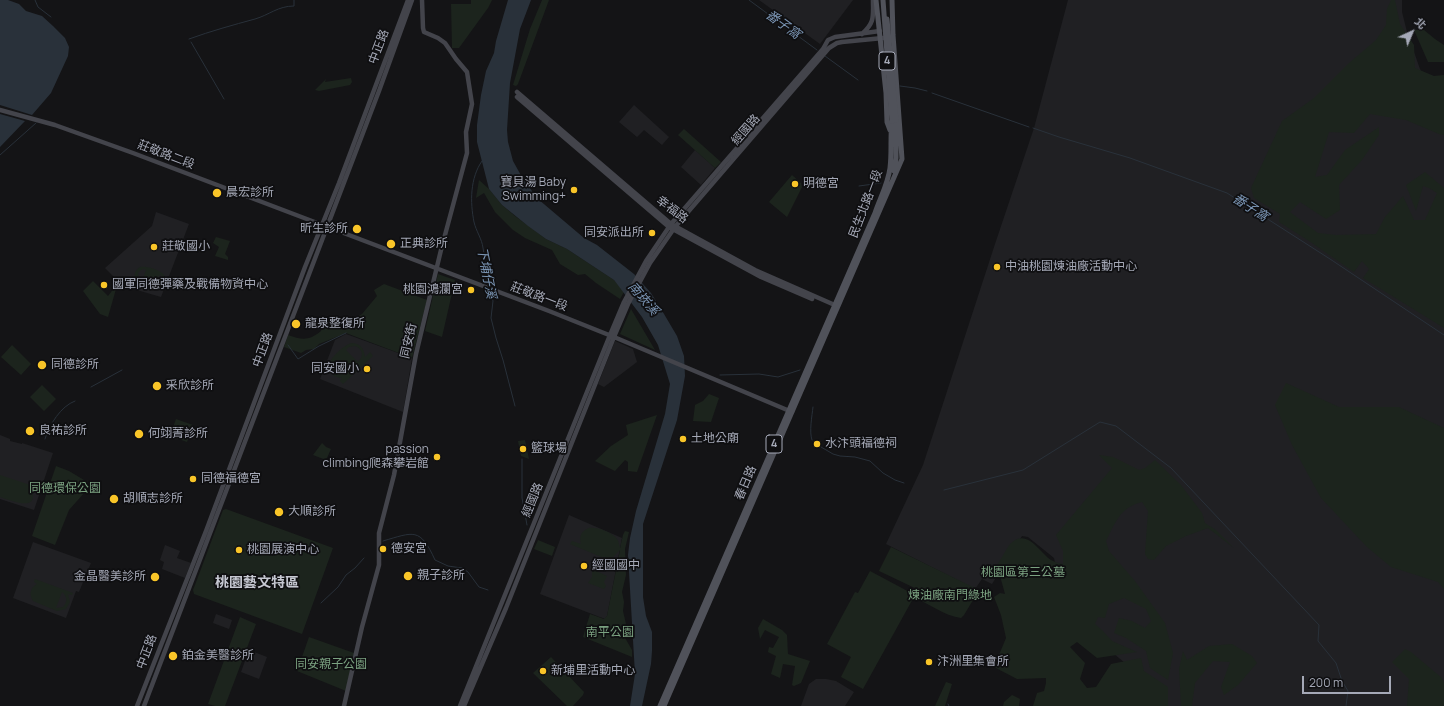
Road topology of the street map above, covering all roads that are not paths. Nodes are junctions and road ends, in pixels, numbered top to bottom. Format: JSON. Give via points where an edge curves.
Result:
{"nodes":[{"id":1,"x":408,"y":0,"type":"edge"},
{"id":2,"x":412,"y":0,"type":"edge"},
{"id":3,"x":422,"y":0,"type":"edge"},
{"id":4,"x":875,"y":0,"type":"edge"},
{"id":5,"x":882,"y":0,"type":"edge"},
{"id":6,"x":886,"y":0,"type":"edge"},
{"id":7,"x":892,"y":0,"type":"edge"},
{"id":8,"x":880,"y":31,"type":"junction"},
{"id":9,"x":862,"y":34,"type":"junction"},
{"id":10,"x":893,"y":36,"type":"junction"},
{"id":11,"x":881,"y":38,"type":"junction"},
{"id":12,"x":517,"y":94,"type":"dead end"},
{"id":13,"x":0,"y":110,"type":"edge"},
{"id":14,"x":894,"y":120,"type":"junction"},
{"id":15,"x":890,"y":133,"type":"junction"},
{"id":16,"x":896,"y":158,"type":"junction"},
{"id":17,"x":324,"y":226,"type":"junction"},
{"id":18,"x":672,"y":227,"type":"junction"},
{"id":19,"x":857,"y":258,"type":"junction"},
{"id":20,"x":437,"y":268,"type":"junction"},
{"id":21,"x":836,"y":307,"type":"junction"},
{"id":22,"x":612,"y":336,"type":"junction"},
{"id":23,"x":790,"y":412,"type":"junction"},
{"id":24,"x":682,"y":660,"type":"junction"},
{"id":25,"x":137,"y":706,"type":"edge"},
{"id":26,"x":144,"y":706,"type":"edge"},
{"id":27,"x":344,"y":706,"type":"edge"},
{"id":28,"x":460,"y":706,"type":"edge"},
{"id":29,"x":464,"y":706,"type":"edge"},
{"id":30,"x":660,"y":706,"type":"edge"},
{"id":31,"x":664,"y":706,"type":"edge"}],
"edges":[{"from":1,"to":17,"type":"street","name":"中正路"},
{"from":2,"to":17,"type":"street","name":"中正路"},
{"from":3,"to":20,"type":"street","name":"同安街","via":[[424,32],[445,43],[466,70],[472,104],[466,132],[466,157]]},
{"from":4,"to":8,"type":"main road","number":"4"},
{"from":4,"to":9,"type":"street","via":[[871,24]]},
{"from":5,"to":14,"type":"main road","number":"4","bridge":true},
{"from":6,"to":14,"type":"main road","number":"4","bridge":true},
{"from":7,"to":10,"type":"main road","number":"4"},
{"from":8,"to":9,"type":"street","name":"經國路"},
{"from":8,"to":11,"type":"main road","number":"4"},
{"from":9,"to":18,"type":"street","name":"經國路","via":[[828,40]]},
{"from":10,"to":11,"type":"street","name":"經國路"},
{"from":10,"to":16,"type":"main road","number":"4"},
{"from":11,"to":15,"type":"main road","number":"4"},
{"from":11,"to":18,"type":"street","name":"經國路","via":[[842,42],[829,48]]},
{"from":12,"to":18,"type":"street","name":"幸福路"},
{"from":13,"to":17,"type":"street","name":"莊敬路二段","via":[[55,125]]},
{"from":14,"to":15,"type":"main road","number":"4"},
{"from":14,"to":16,"type":"main road","name":"民生北路一段","number":"4"},
{"from":15,"to":16,"type":"main road","name":"民生北路一段","number":"4"},
{"from":16,"to":19,"type":"main road","name":"民生北路一段","number":"4"},
{"from":16,"to":19,"type":"main road","name":"民生北路一段","number":"4","via":[[892,180]]},
{"from":17,"to":20,"type":"street","name":"莊敬路一段"},
{"from":17,"to":25,"type":"street","name":"中正路","via":[[305,266],[206,531]]},
{"from":17,"to":26,"type":"street","name":"中正路"},
{"from":18,"to":21,"type":"street","name":"幸福路","via":[[761,278]]},
{"from":18,"to":22,"type":"street","name":"經國路","via":[[646,261]]},
{"from":19,"to":21,"type":"main road","name":"春日路","number":"4"},
{"from":20,"to":22,"type":"street","name":"莊敬路一段"},
{"from":20,"to":27,"type":"street","name":"同安街","via":[[414,364],[394,475],[379,532],[379,565]]},
{"from":21,"to":23,"type":"main road","name":"春日路","number":"4"},
{"from":22,"to":23,"type":"street","name":"莊敬路一段"},
{"from":22,"to":28,"type":"street","name":"經國路"},
{"from":22,"to":29,"type":"street","name":"經國路","via":[[506,608]]},
{"from":23,"to":24,"type":"main road","name":"春日路","number":"4"},
{"from":24,"to":30,"type":"main road","number":"4"},
{"from":24,"to":31,"type":"main road","number":"4"}]}
